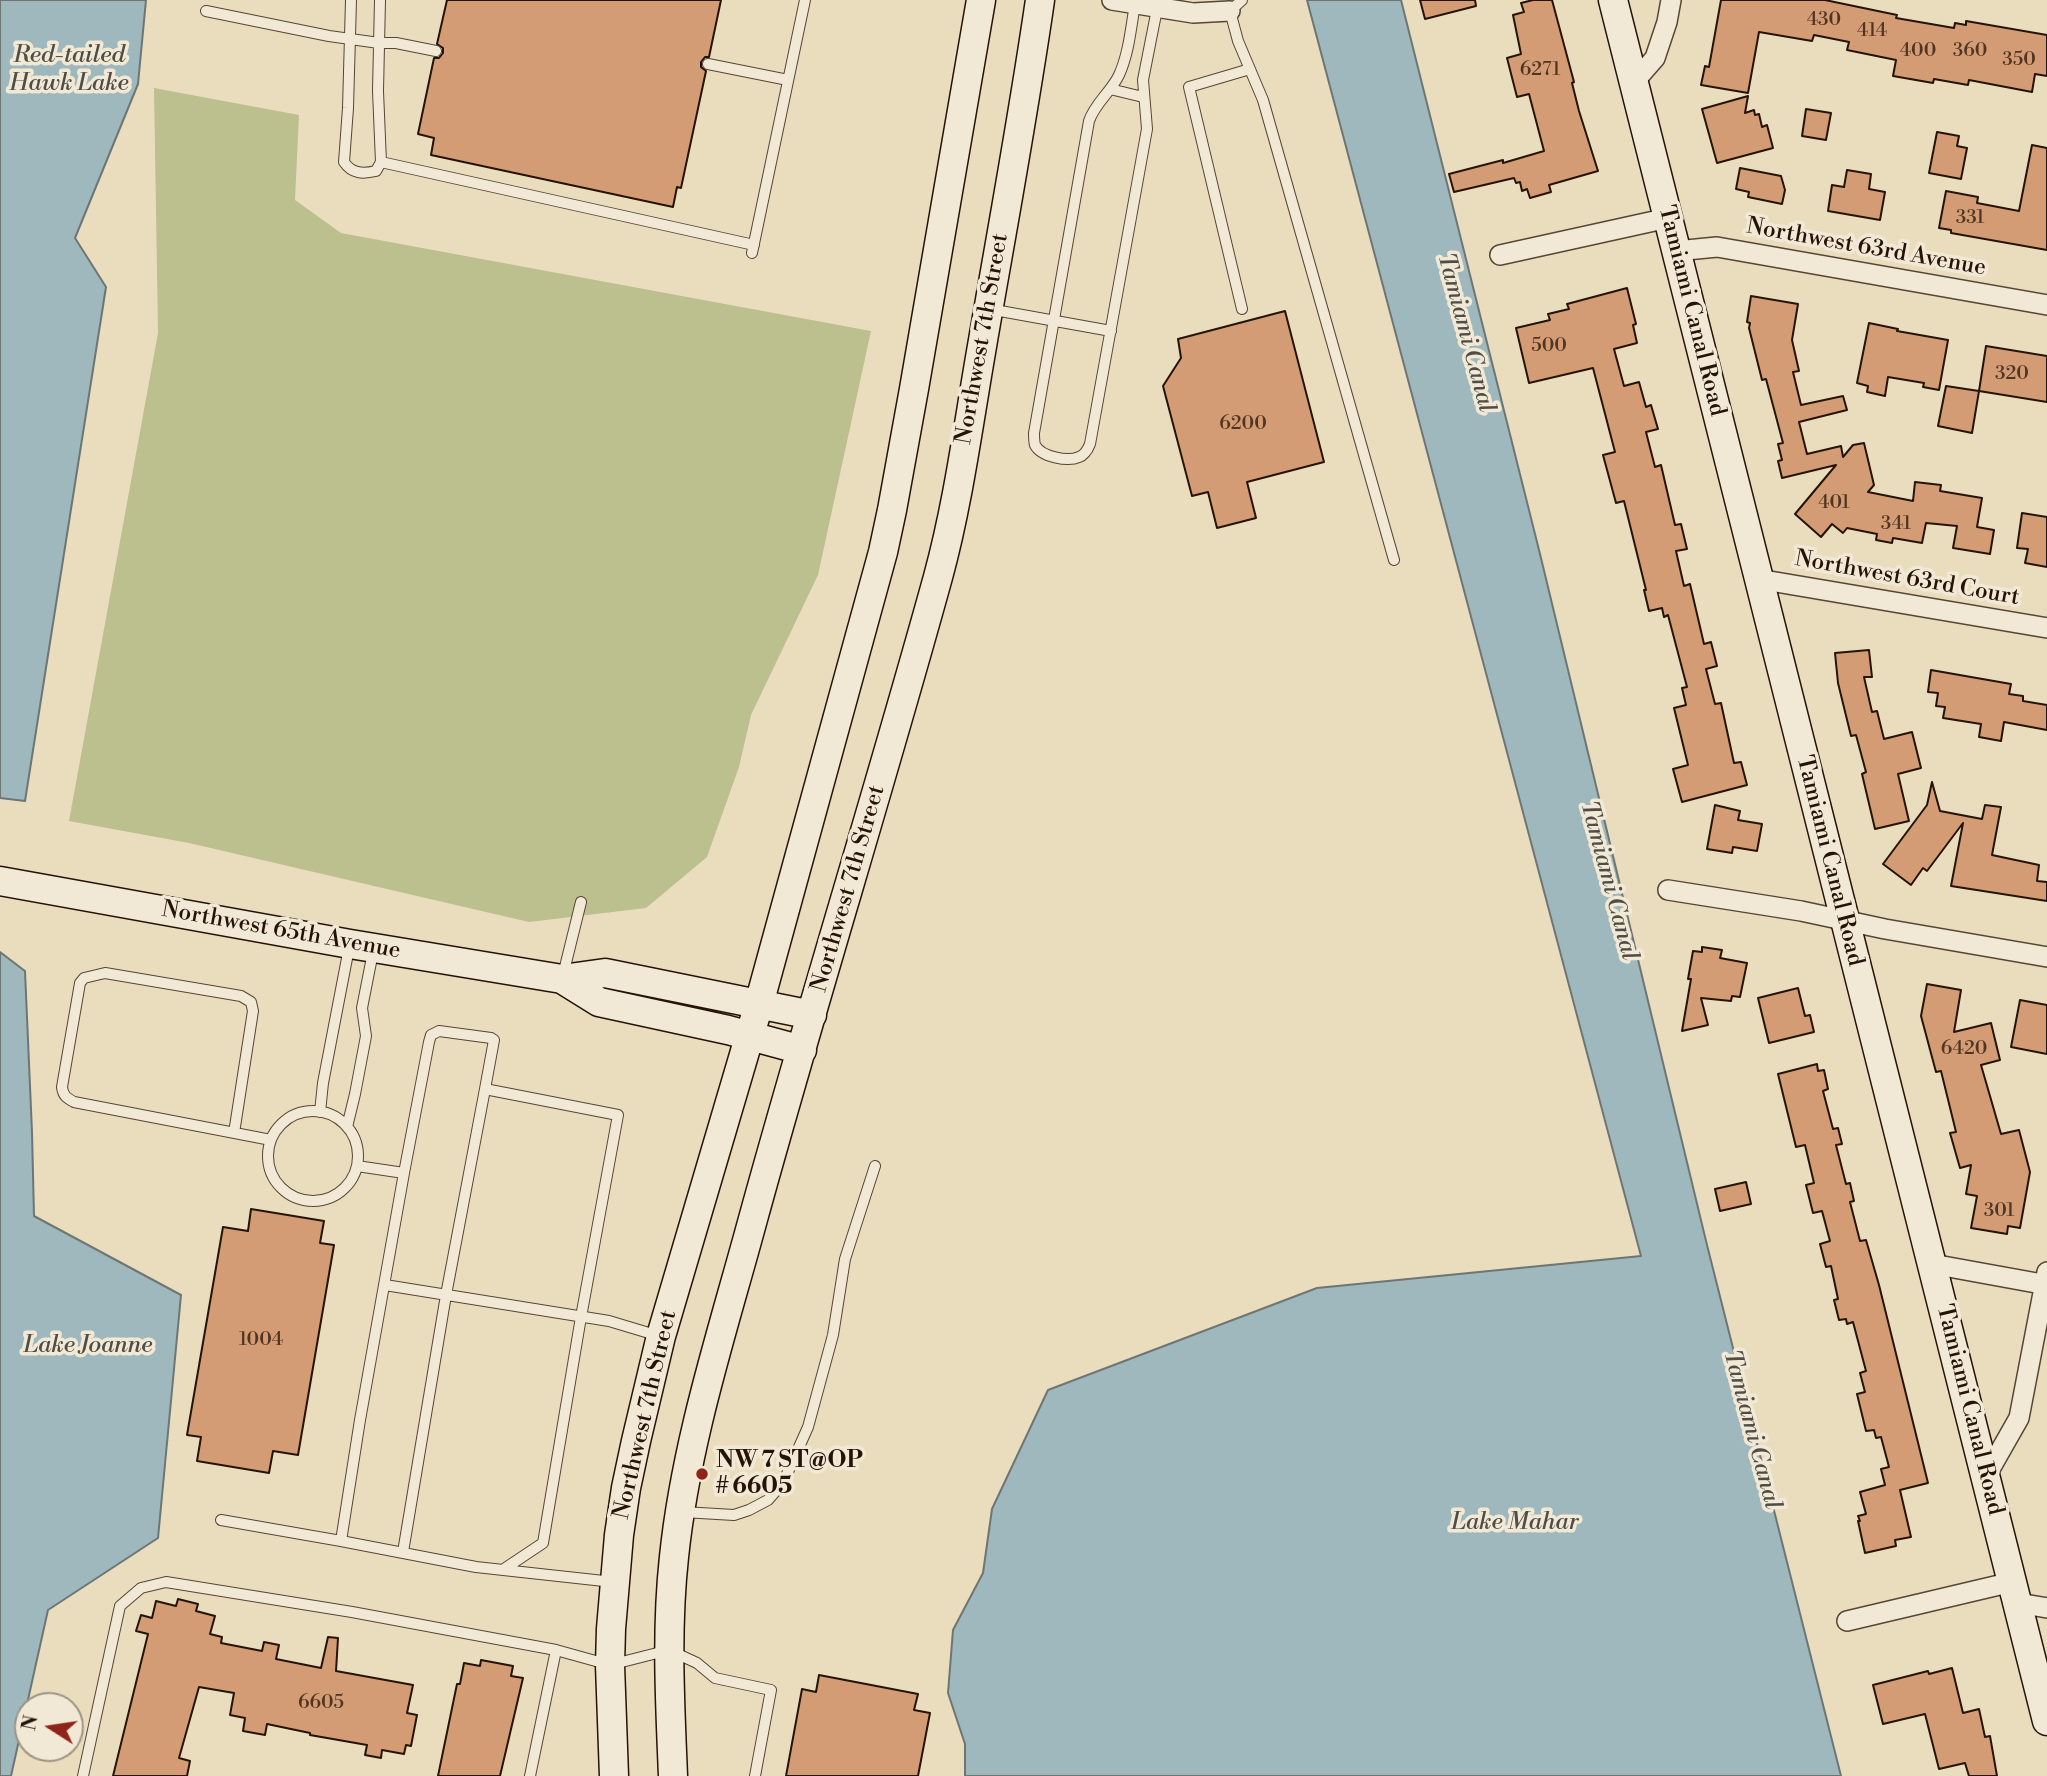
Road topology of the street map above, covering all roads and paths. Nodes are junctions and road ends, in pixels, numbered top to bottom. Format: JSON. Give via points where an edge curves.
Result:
{"nodes":[{"id":1,"x":351,"y":0,"type":"edge"},
{"id":2,"x":380,"y":0,"type":"edge"},
{"id":3,"x":805,"y":0,"type":"edge"},
{"id":4,"x":981,"y":0,"type":"edge"},
{"id":5,"x":1040,"y":0,"type":"edge"},
{"id":6,"x":1112,"y":0,"type":"edge"},
{"id":7,"x":1212,"y":0,"type":"edge"},
{"id":8,"x":1613,"y":0,"type":"edge"},
{"id":9,"x":1671,"y":0,"type":"edge"},
{"id":10,"x":1135,"y":4,"type":"junction"},
{"id":11,"x":1236,"y":5,"type":"edge"},
{"id":12,"x":1157,"y":9,"type":"junction"},
{"id":13,"x":206,"y":11,"type":"dead end"},
{"id":14,"x":350,"y":39,"type":"junction"},
{"id":15,"x":379,"y":43,"type":"junction"},
{"id":16,"x":436,"y":51,"type":"dead end"},
{"id":17,"x":708,"y":64,"type":"dead end"},
{"id":18,"x":1250,"y":69,"type":"junction"},
{"id":19,"x":788,"y":80,"type":"junction"},
{"id":20,"x":1634,"y":82,"type":"junction"},
{"id":21,"x":1110,"y":89,"type":"junction"},
{"id":22,"x":1143,"y":97,"type":"junction"},
{"id":23,"x":381,"y":162,"type":"junction"},
{"id":24,"x":1668,"y":218,"type":"junction"},
{"id":25,"x":1676,"y":251,"type":"junction"},
{"id":26,"x":1500,"y":256,"type":"dead end"},
{"id":27,"x":2047,"y":305,"type":"edge"},
{"id":28,"x":989,"y":309,"type":"junction"},
{"id":29,"x":1241,"y":309,"type":"dead end"},
{"id":30,"x":1055,"y":322,"type":"junction"},
{"id":31,"x":1111,"y":331,"type":"junction"},
{"id":32,"x":1394,"y":560,"type":"dead end"},
{"id":33,"x":1758,"y":579,"type":"junction"},
{"id":34,"x":2047,"y":628,"type":"edge"},
{"id":35,"x":0,"y":881,"type":"edge"},
{"id":36,"x":1668,"y":890,"type":"dead end"},
{"id":37,"x":581,"y":902,"type":"dead end"},
{"id":38,"x":1844,"y":920,"type":"junction"},
{"id":39,"x":362,"y":946,"type":"junction"},
{"id":40,"x":2047,"y":957,"type":"edge"},
{"id":41,"x":562,"y":979,"type":"junction"},
{"id":42,"x":759,"y":1004,"type":"junction"},
{"id":43,"x":812,"y":1015,"type":"junction"},
{"id":44,"x":749,"y":1036,"type":"junction"},
{"id":45,"x":802,"y":1050,"type":"junction"},
{"id":46,"x":485,"y":1089,"type":"junction"},
{"id":47,"x":320,"y":1112,"type":"junction"},
{"id":48,"x":347,"y":1127,"type":"junction"},
{"id":49,"x":234,"y":1133,"type":"junction"},
{"id":50,"x":271,"y":1140,"type":"junction"},
{"id":51,"x":357,"y":1166,"type":"junction"},
{"id":52,"x":875,"y":1166,"type":"dead end"},
{"id":53,"x":404,"y":1173,"type":"junction"},
{"id":54,"x":1932,"y":1264,"type":"junction"},
{"id":55,"x":2046,"y":1281,"type":"edge"},
{"id":56,"x":385,"y":1285,"type":"junction"},
{"id":57,"x":446,"y":1295,"type":"junction"},
{"id":58,"x":581,"y":1317,"type":"junction"},
{"id":59,"x":661,"y":1336,"type":"junction"},
{"id":60,"x":1986,"y":1476,"type":"junction"},
{"id":61,"x":679,"y":1512,"type":"junction"},
{"id":62,"x":222,"y":1520,"type":"dead end"},
{"id":63,"x":341,"y":1541,"type":"junction"},
{"id":64,"x":403,"y":1552,"type":"junction"},
{"id":65,"x":503,"y":1569,"type":"junction"},
{"id":66,"x":614,"y":1582,"type":"junction"},
{"id":67,"x":2015,"y":1592,"type":"junction"},
{"id":68,"x":2047,"y":1608,"type":"edge"},
{"id":69,"x":1847,"y":1621,"type":"dead end"},
{"id":70,"x":556,"y":1650,"type":"junction"},
{"id":71,"x":669,"y":1650,"type":"junction"},
{"id":72,"x":610,"y":1665,"type":"junction"},
{"id":73,"x":2047,"y":1721,"type":"edge"},
{"id":74,"x":83,"y":1776,"type":"edge"},
{"id":75,"x":530,"y":1776,"type":"edge"},
{"id":76,"x":614,"y":1776,"type":"edge"},
{"id":77,"x":673,"y":1776,"type":"edge"},
{"id":78,"x":755,"y":1776,"type":"edge"}],
"edges":[{"from":1,"to":14,"type":"lane"},
{"from":2,"to":15,"type":"lane"},
{"from":3,"to":19,"type":"lane"},
{"from":4,"to":42,"type":"main road","name":"Northwest 7th Street","via":[[892,510]]},
{"from":5,"to":28,"type":"main road","name":"Northwest 7th Street"},
{"from":6,"to":10,"type":"street"},
{"from":7,"to":11,"type":"street"},
{"from":8,"to":20,"type":"main road","name":"Tamiami Canal Road"},
{"from":9,"to":20,"type":"street","via":[[1655,58]]},
{"from":10,"to":12,"type":"street"},
{"from":10,"to":21,"type":"lane","via":[[1124,60]]},
{"from":11,"to":12,"type":"street","via":[[1193,13]]},
{"from":11,"to":18,"type":"lane","via":[[1238,41]]},
{"from":12,"to":22,"type":"lane"},
{"from":13,"to":14,"type":"lane"},
{"from":14,"to":15,"type":"lane"},
{"from":14,"to":23,"type":"lane","via":[[344,162],[355,172],[376,171]]},
{"from":15,"to":16,"type":"lane"},
{"from":15,"to":23,"type":"lane"},
{"from":17,"to":19,"type":"lane"},
{"from":18,"to":29,"type":"lane","via":[[1189,87]]},
{"from":18,"to":32,"type":"lane"},
{"from":19,"to":23,"type":"lane","via":[[753,249]]},
{"from":20,"to":24,"type":"main road","name":"Tamiami Canal Road"},
{"from":21,"to":22,"type":"lane"},
{"from":21,"to":30,"type":"lane","via":[[1089,121]]},
{"from":22,"to":31,"type":"lane","via":[[1146,130]]},
{"from":24,"to":25,"type":"main road","name":"Tamiami Canal Road"},
{"from":24,"to":26,"type":"street"},
{"from":25,"to":27,"type":"street","name":"Northwest 63rd Avenue","via":[[1717,247]]},
{"from":25,"to":33,"type":"main road","name":"Tamiami Canal Road"},
{"from":28,"to":30,"type":"lane"},
{"from":28,"to":43,"type":"main road","name":"Northwest 7th Street","via":[[940,572]]},
{"from":30,"to":31,"type":"lane"},
{"from":30,"to":31,"type":"lane","via":[[1034,443],[1040,451],[1059,458],[1072,459],[1087,452]]},
{"from":33,"to":34,"type":"street","name":"Northwest 63rd Court"},
{"from":33,"to":38,"type":"main road","name":"Tamiami Canal Road"},
{"from":35,"to":39,"type":"main road","name":"Northwest 65th Avenue"},
{"from":36,"to":38,"type":"street"},
{"from":37,"to":41,"type":"lane"},
{"from":38,"to":40,"type":"street"},
{"from":38,"to":54,"type":"main road","name":"Tamiami Canal Road"},
{"from":39,"to":41,"type":"main road","name":"Northwest 65th Avenue"},
{"from":39,"to":47,"type":"lane","via":[[323,1083]]},
{"from":39,"to":48,"type":"lane","via":[[366,1036]]},
{"from":41,"to":42,"type":"main road","name":"Northwest 65th Avenue","via":[[605,973]]},
{"from":41,"to":44,"type":"main road","name":"Northwest 65th Avenue","via":[[599,1002]]},
{"from":42,"to":43,"type":"main road","name":"Northwest 65th Avenue"},
{"from":42,"to":44,"type":"main road","name":"Northwest 7th Street"},
{"from":43,"to":45,"type":"main road","name":"Northwest 7th Street"},
{"from":44,"to":45,"type":"main road","name":"Northwest 65th Avenue"},
{"from":44,"to":59,"type":"main road","name":"Northwest 7th Street"},
{"from":45,"to":61,"type":"main road","name":"Northwest 7th Street","via":[[703,1396]]},
{"from":46,"to":53,"type":"lane","via":[[494,1040],[433,1033]]},
{"from":46,"to":57,"type":"lane"},
{"from":46,"to":58,"type":"lane","via":[[618,1115]]},
{"from":47,"to":48,"type":"lane"},
{"from":47,"to":50,"type":"lane","via":[[296,1115],[277,1129]]},
{"from":48,"to":51,"type":"lane","via":[[357,1145]]},
{"from":49,"to":49,"type":"lane","via":[[74,1102],[63,1094],[83,978],[105,974],[241,996],[251,1002]]},
{"from":49,"to":50,"type":"lane"},
{"from":50,"to":51,"type":"lane","via":[[269,1166],[274,1178],[293,1197],[306,1201],[320,1201],[344,1189]]},
{"from":51,"to":53,"type":"lane"},
{"from":52,"to":61,"type":"lane","via":[[845,1259],[833,1335],[808,1427],[783,1483],[768,1500],[734,1515]]},
{"from":53,"to":56,"type":"lane"},
{"from":54,"to":55,"type":"street"},
{"from":54,"to":60,"type":"main road","name":"Tamiami Canal Road"},
{"from":55,"to":60,"type":"street","via":[[2019,1418]]},
{"from":56,"to":57,"type":"lane"},
{"from":56,"to":63,"type":"lane"},
{"from":57,"to":58,"type":"lane"},
{"from":57,"to":64,"type":"lane"},
{"from":58,"to":59,"type":"lane"},
{"from":58,"to":65,"type":"lane","via":[[543,1544]]},
{"from":59,"to":66,"type":"main road","name":"Northwest 7th Street","via":[[626,1488]]},
{"from":60,"to":67,"type":"main road","name":"Tamiami Canal Road"},
{"from":61,"to":71,"type":"main road","name":"Northwest 7th Street"},
{"from":62,"to":63,"type":"lane"},
{"from":63,"to":64,"type":"lane"},
{"from":64,"to":65,"type":"lane"},
{"from":65,"to":66,"type":"lane"},
{"from":66,"to":72,"type":"main road","name":"Northwest 7th Street"},
{"from":67,"to":68,"type":"street"},
{"from":67,"to":69,"type":"street"},
{"from":67,"to":73,"type":"main road","name":"Tamiami Canal Road"},
{"from":70,"to":72,"type":"lane"},
{"from":70,"to":74,"type":"lane","via":[[166,1582],[141,1588],[120,1606]]},
{"from":70,"to":75,"type":"lane"},
{"from":71,"to":72,"type":"lane"},
{"from":71,"to":77,"type":"main road","name":"Northwest 7th Street"},
{"from":71,"to":78,"type":"lane","via":[[715,1678],[771,1690]]},
{"from":72,"to":76,"type":"main road","name":"Northwest 7th Street"}]}
